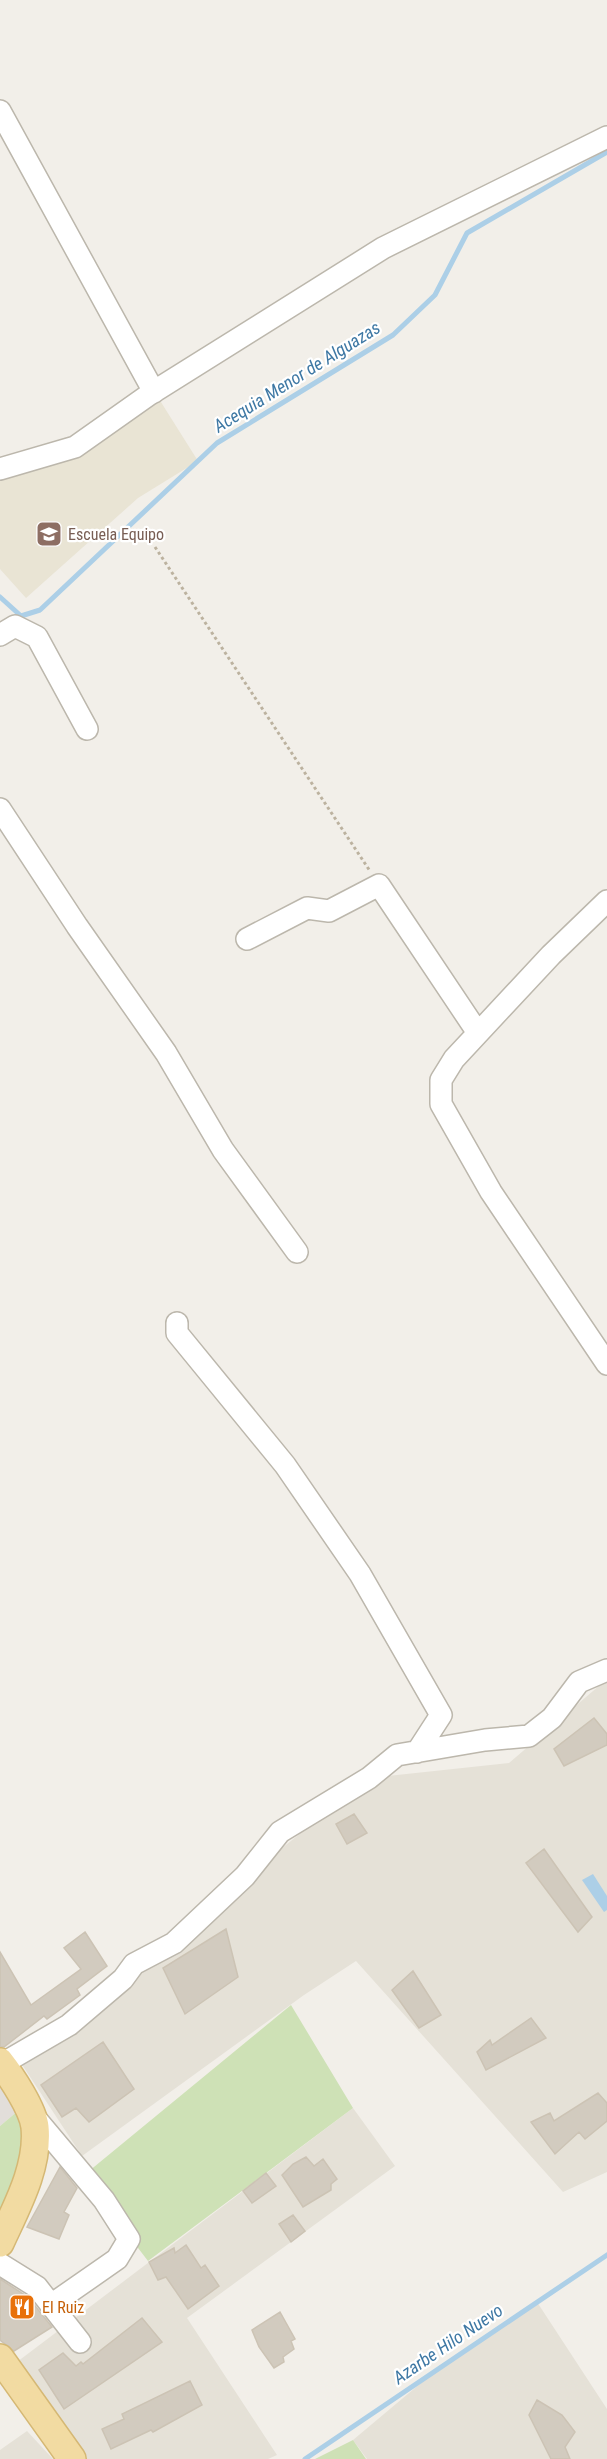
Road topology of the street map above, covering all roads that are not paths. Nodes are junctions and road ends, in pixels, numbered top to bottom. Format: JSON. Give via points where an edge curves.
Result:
{"nodes":[{"id":1,"x":0,"y":111,"type":"edge"},
{"id":2,"x":607,"y":137,"type":"edge"},
{"id":3,"x":154,"y":392,"type":"junction"},
{"id":4,"x":0,"y":469,"type":"edge"},
{"id":5,"x":0,"y":635,"type":"edge"},
{"id":6,"x":87,"y":729,"type":"dead end"},
{"id":7,"x":0,"y":809,"type":"edge"},
{"id":8,"x":607,"y":901,"type":"edge"},
{"id":9,"x":247,"y":939,"type":"dead end"},
{"id":10,"x":478,"y":1033,"type":"junction"},
{"id":11,"x":297,"y":1252,"type":"dead end"},
{"id":12,"x":177,"y":1323,"type":"dead end"},
{"id":13,"x":607,"y":1364,"type":"edge"},
{"id":14,"x":607,"y":1670,"type":"edge"},
{"id":15,"x":417,"y":1752,"type":"junction"},
{"id":16,"x":1,"y":2063,"type":"edge"},
{"id":17,"x":28,"y":2110,"type":"junction"},
{"id":18,"x":0,"y":2243,"type":"edge"},
{"id":19,"x":0,"y":2264,"type":"edge"},
{"id":20,"x":51,"y":2305,"type":"junction"},
{"id":21,"x":80,"y":2342,"type":"dead end"},
{"id":22,"x":0,"y":2358,"type":"edge"},
{"id":23,"x":72,"y":2459,"type":"edge"}],
"edges":[{"from":1,"to":3,"type":"street"},
{"from":2,"to":3,"type":"street","via":[[383,248]]},
{"from":3,"to":4,"type":"street","via":[[75,447]]},
{"from":5,"to":6,"type":"street","via":[[15,626],[37,638]]},
{"from":7,"to":11,"type":"street","via":[[166,1053],[223,1149]]},
{"from":8,"to":10,"type":"street"},
{"from":9,"to":10,"type":"street","via":[[307,908],[329,911],[379,885]]},
{"from":10,"to":13,"type":"street","via":[[441,1080],[441,1104],[491,1192]]},
{"from":12,"to":15,"type":"street","via":[[177,1333],[285,1465],[353,1565],[441,1714]]},
{"from":14,"to":15,"type":"street","via":[[579,1682],[552,1718],[529,1736]]},
{"from":15,"to":16,"type":"street","via":[[397,1755],[369,1778],[280,1832],[245,1876],[174,1943],[134,1964],[123,1979],[69,2025]]},
{"from":16,"to":17,"type":"main road","via":[[16,2083]]},
{"from":17,"to":18,"type":"main road","via":[[35,2126],[33,2163]]},
{"from":17,"to":20,"type":"street","via":[[104,2200],[129,2239],[117,2259]]},
{"from":19,"to":20,"type":"street","via":[[37,2287]]},
{"from":20,"to":21,"type":"street"},
{"from":22,"to":23,"type":"main road"}]}
